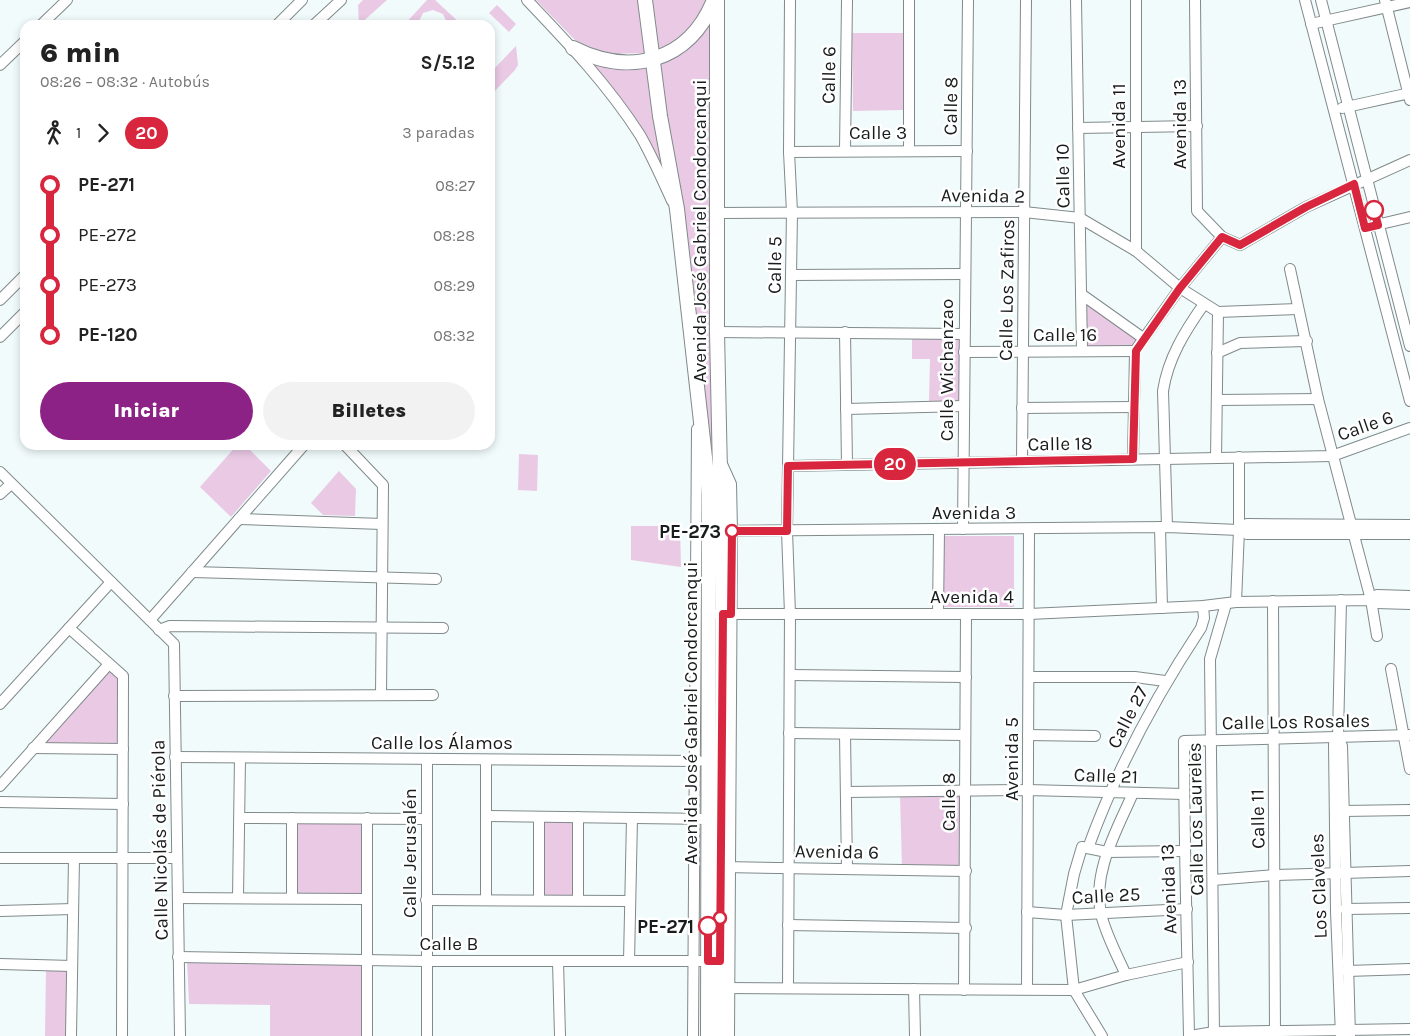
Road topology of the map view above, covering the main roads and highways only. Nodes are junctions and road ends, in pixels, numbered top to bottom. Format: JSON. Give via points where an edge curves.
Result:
{"nodes":[{"id":1,"x":645,"y":0,"type":"edge"},
{"id":2,"x":716,"y":0,"type":"edge"},
{"id":3,"x":573,"y":48,"type":"road end"},
{"id":4,"x":652,"y":60,"type":"junction"},
{"id":5,"x":721,"y":531,"type":"junction"},
{"id":6,"x":721,"y":614,"type":"junction"},
{"id":7,"x":720,"y":867,"type":"junction"},
{"id":8,"x":714,"y":961,"type":"junction"},
{"id":9,"x":708,"y":1036,"type":"edge"},
{"id":10,"x":720,"y":1036,"type":"edge"}],
"edges":[{"from":1,"to":4,"type":"highway","name":"Avenida José Gabriel Condorcanqui"},
{"from":2,"to":4,"type":"highway","via":[[693,35],[674,50]]},
{"from":2,"to":5,"type":"highway","name":"Avenida José Gabriel Condorcanqui"},
{"from":3,"to":4,"type":"highway","via":[[611,62]]},
{"from":4,"to":5,"type":"highway","name":"Avenida José Gabriel Condorcanqui","via":[[676,209],[709,493]]},
{"from":5,"to":6,"type":"highway","name":"Avenida José Gabriel Condorcanqui"},
{"from":6,"to":7,"type":"highway","name":"Avenida José Gabriel Condorcanqui"},
{"from":6,"to":7,"type":"highway","name":"Avenida José Gabriel Condorcanqui","via":[[709,762],[709,819]]},
{"from":7,"to":8,"type":"highway","name":"Avenida José Gabriel Condorcanqui"},
{"from":8,"to":9,"type":"highway","name":"Avenida José Gabriel Condorcanqui"},
{"from":8,"to":10,"type":"highway","name":"Avenida José Gabriel Condorcanqui","via":[[724,988]]}]}
